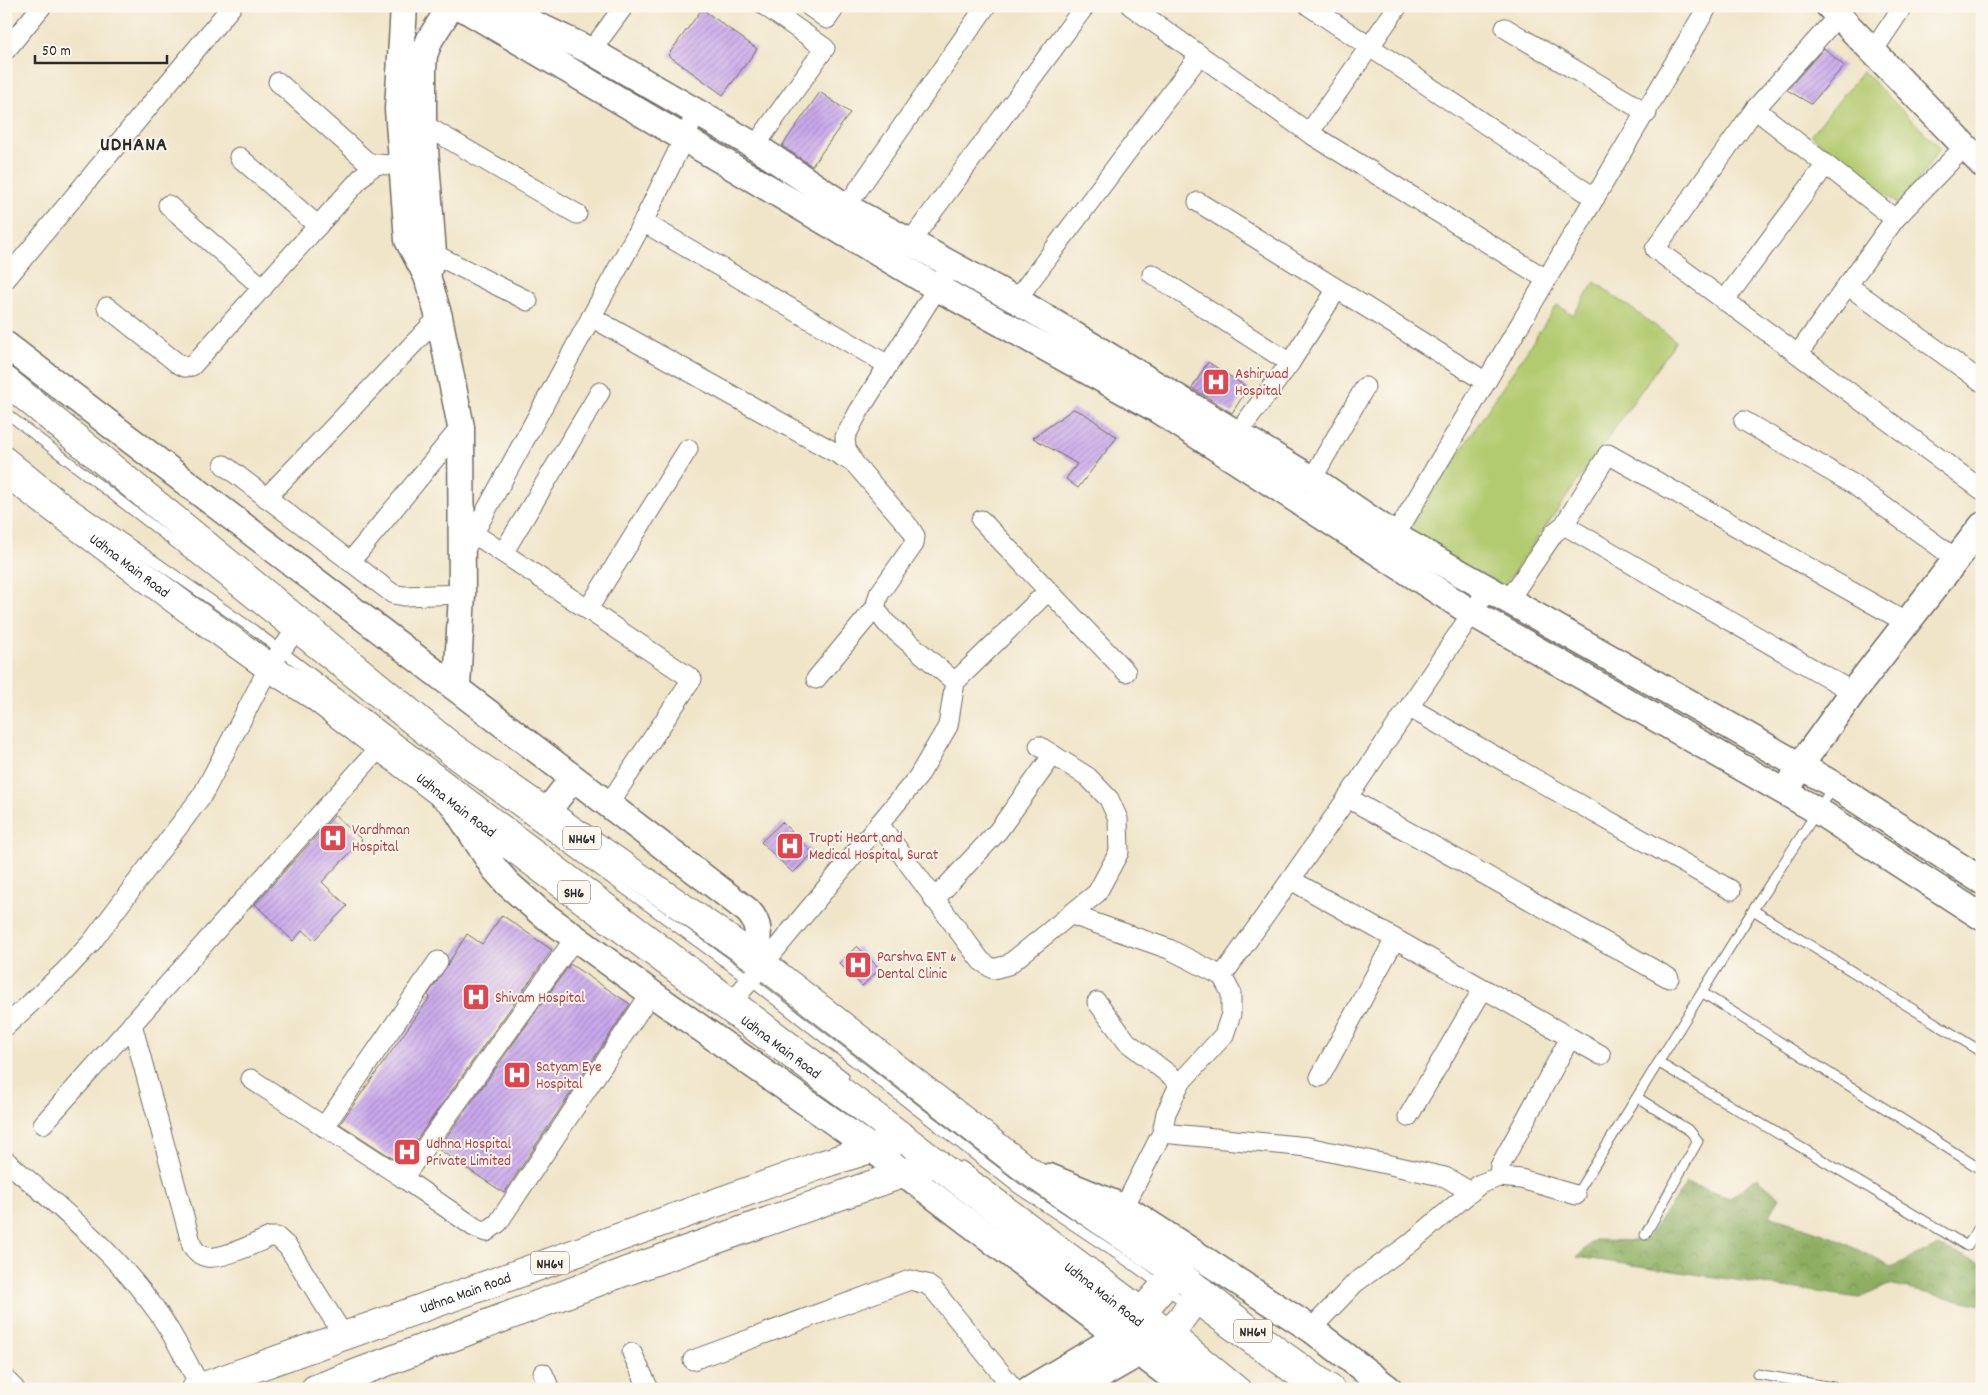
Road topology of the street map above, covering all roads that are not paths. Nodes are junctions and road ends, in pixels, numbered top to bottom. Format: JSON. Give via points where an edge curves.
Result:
{"nodes":[{"id":1,"x":42,"y":6,"type":"edge"},
{"id":2,"x":232,"y":6,"type":"edge"},
{"id":3,"x":404,"y":6,"type":"edge"},
{"id":4,"x":451,"y":6,"type":"edge"},
{"id":5,"x":460,"y":6,"type":"edge"},
{"id":6,"x":496,"y":6,"type":"edge"},
{"id":7,"x":624,"y":6,"type":"edge"},
{"id":8,"x":766,"y":6,"type":"edge"},
{"id":9,"x":809,"y":6,"type":"edge"},
{"id":10,"x":836,"y":6,"type":"edge"},
{"id":11,"x":986,"y":6,"type":"edge"},
{"id":12,"x":1085,"y":6,"type":"edge"},
{"id":13,"x":1131,"y":6,"type":"edge"},
{"id":14,"x":1309,"y":6,"type":"edge"},
{"id":15,"x":1398,"y":6,"type":"edge"},
{"id":16,"x":1708,"y":6,"type":"edge"},
{"id":17,"x":1903,"y":6,"type":"edge"},
{"id":18,"x":1834,"y":11,"type":"edge"},
{"id":19,"x":1505,"y":28,"type":"dead end"},
{"id":20,"x":1368,"y":47,"type":"junction"},
{"id":21,"x":6,"y":50,"type":"edge"},
{"id":22,"x":591,"y":51,"type":"junction"},
{"id":23,"x":1873,"y":51,"type":"junction"},
{"id":24,"x":1200,"y":56,"type":"junction"},
{"id":25,"x":278,"y":82,"type":"dead end"},
{"id":26,"x":398,"y":109,"type":"junction"},
{"id":27,"x":1755,"y":110,"type":"junction"},
{"id":28,"x":697,"y":112,"type":"junction"},
{"id":29,"x":1646,"y":113,"type":"junction"},
{"id":30,"x":423,"y":123,"type":"junction"},
{"id":31,"x":1309,"y":133,"type":"junction"},
{"id":32,"x":684,"y":139,"type":"junction"},
{"id":33,"x":754,"y":146,"type":"junction"},
{"id":34,"x":1973,"y":155,"type":"edge"},
{"id":35,"x":239,"y":157,"type":"dead end"},
{"id":36,"x":401,"y":166,"type":"junction"},
{"id":37,"x":1826,"y":166,"type":"junction"},
{"id":38,"x":373,"y":167,"type":"junction"},
{"id":39,"x":1595,"y":198,"type":"junction"},
{"id":40,"x":1198,"y":202,"type":"dead end"},
{"id":41,"x":168,"y":205,"type":"dead end"},
{"id":42,"x":846,"y":207,"type":"junction"},
{"id":43,"x":577,"y":214,"type":"dead end"},
{"id":44,"x":1895,"y":219,"type":"junction"},
{"id":45,"x":643,"y":222,"type":"junction"},
{"id":46,"x":318,"y":226,"type":"junction"},
{"id":47,"x":910,"y":242,"type":"junction"},
{"id":48,"x":430,"y":264,"type":"junction"},
{"id":49,"x":951,"y":266,"type":"junction"},
{"id":50,"x":1152,"y":274,"type":"dead end"},
{"id":51,"x":6,"y":279,"type":"edge"},
{"id":52,"x":1546,"y":279,"type":"junction"},
{"id":53,"x":1847,"y":285,"type":"junction"},
{"id":54,"x":263,"y":288,"type":"junction"},
{"id":55,"x":936,"y":288,"type":"junction"},
{"id":56,"x":1337,"y":289,"type":"junction"},
{"id":57,"x":1016,"y":300,"type":"junction"},
{"id":58,"x":528,"y":301,"type":"dead end"},
{"id":59,"x":1724,"y":301,"type":"junction"},
{"id":60,"x":107,"y":307,"type":"dead end"},
{"id":61,"x":439,"y":317,"type":"junction"},
{"id":62,"x":591,"y":317,"type":"junction"},
{"id":63,"x":6,"y":345,"type":"edge"},
{"id":64,"x":1798,"y":354,"type":"junction"},
{"id":65,"x":1290,"y":363,"type":"junction"},
{"id":66,"x":888,"y":365,"type":"junction"},
{"id":67,"x":6,"y":382,"type":"edge"},
{"id":68,"x":1486,"y":382,"type":"junction"},
{"id":69,"x":1982,"y":382,"type":"edge"},
{"id":70,"x":1366,"y":387,"type":"dead end"},
{"id":71,"x":600,"y":392,"type":"dead end"},
{"id":72,"x":6,"y":413,"type":"edge"},
{"id":73,"x":1744,"y":421,"type":"dead end"},
{"id":74,"x":461,"y":427,"type":"junction"},
{"id":75,"x":1237,"y":434,"type":"junction"},
{"id":76,"x":688,"y":449,"type":"dead end"},
{"id":77,"x":6,"y":450,"type":"edge"},
{"id":78,"x":854,"y":463,"type":"junction"},
{"id":79,"x":224,"y":465,"type":"dead end"},
{"id":80,"x":6,"y":472,"type":"edge"},
{"id":81,"x":1312,"y":479,"type":"junction"},
{"id":82,"x":1982,"y":490,"type":"edge"},
{"id":83,"x":266,"y":498,"type":"junction"},
{"id":84,"x":980,"y":520,"type":"dead end"},
{"id":85,"x":1564,"y":524,"type":"junction"},
{"id":86,"x":1982,"y":526,"type":"edge"},
{"id":87,"x":1396,"y":536,"type":"junction"},
{"id":88,"x":468,"y":544,"type":"junction"},
{"id":89,"x":503,"y":553,"type":"junction"},
{"id":90,"x":1956,"y":559,"type":"junction"},
{"id":91,"x":350,"y":562,"type":"junction"},
{"id":92,"x":1048,"y":591,"type":"junction"},
{"id":93,"x":462,"y":594,"type":"junction"},
{"id":94,"x":1498,"y":595,"type":"junction"},
{"id":95,"x":875,"y":608,"type":"junction"},
{"id":96,"x":588,"y":609,"type":"junction"},
{"id":97,"x":1472,"y":613,"type":"junction"},
{"id":98,"x":1907,"y":623,"type":"junction"},
{"id":99,"x":286,"y":644,"type":"junction"},
{"id":100,"x":1126,"y":672,"type":"dead end"},
{"id":101,"x":816,"y":679,"type":"dead end"},
{"id":102,"x":955,"y":682,"type":"junction"},
{"id":103,"x":457,"y":687,"type":"junction"},
{"id":104,"x":1852,"y":692,"type":"junction"},
{"id":105,"x":1410,"y":708,"type":"junction"},
{"id":106,"x":381,"y":746,"type":"junction"},
{"id":107,"x":1799,"y":767,"type":"junction"},
{"id":108,"x":573,"y":778,"type":"junction"},
{"id":109,"x":1834,"y":785,"type":"junction"},
{"id":110,"x":1785,"y":793,"type":"junction"},
{"id":111,"x":1348,"y":798,"type":"junction"},
{"id":112,"x":450,"y":799,"type":"junction"},
{"id":113,"x":608,"y":805,"type":"junction"},
{"id":114,"x":546,"y":812,"type":"junction"},
{"id":115,"x":1818,"y":812,"type":"junction"},
{"id":116,"x":879,"y":824,"type":"junction"},
{"id":117,"x":1291,"y":880,"type":"junction"},
{"id":118,"x":1982,"y":881,"type":"edge"},
{"id":119,"x":1731,"y":890,"type":"dead end"},
{"id":120,"x":934,"y":900,"type":"junction"},
{"id":121,"x":1753,"y":910,"type":"junction"},
{"id":122,"x":1072,"y":915,"type":"junction"},
{"id":123,"x":1982,"y":917,"type":"edge"},
{"id":124,"x":575,"y":938,"type":"junction"},
{"id":125,"x":1395,"y":939,"type":"junction"},
{"id":126,"x":438,"y":961,"type":"dead end"},
{"id":127,"x":756,"y":968,"type":"junction"},
{"id":128,"x":1222,"y":976,"type":"junction"},
{"id":129,"x":1669,"y":978,"type":"dead end"},
{"id":130,"x":1483,"y":989,"type":"junction"},
{"id":131,"x":650,"y":993,"type":"junction"},
{"id":132,"x":1703,"y":993,"type":"junction"},
{"id":133,"x":732,"y":1001,"type":"junction"},
{"id":134,"x":1097,"y":1002,"type":"dead end"},
{"id":135,"x":132,"y":1024,"type":"junction"},
{"id":136,"x":6,"y":1026,"type":"edge"},
{"id":137,"x":1570,"y":1038,"type":"junction"},
{"id":138,"x":1982,"y":1052,"type":"edge"},
{"id":139,"x":1601,"y":1055,"type":"dead end"},
{"id":140,"x":1659,"y":1062,"type":"junction"},
{"id":141,"x":1320,"y":1077,"type":"dead end"},
{"id":142,"x":251,"y":1079,"type":"dead end"},
{"id":143,"x":1180,"y":1083,"type":"junction"},
{"id":144,"x":855,"y":1085,"type":"dead end"},
{"id":145,"x":1638,"y":1098,"type":"junction"},
{"id":146,"x":1408,"y":1117,"type":"dead end"},
{"id":147,"x":42,"y":1124,"type":"dead end"},
{"id":148,"x":324,"y":1127,"type":"junction"},
{"id":149,"x":1162,"y":1133,"type":"junction"},
{"id":150,"x":904,"y":1138,"type":"junction"},
{"id":151,"x":871,"y":1148,"type":"junction"},
{"id":152,"x":6,"y":1161,"type":"edge"},
{"id":153,"x":946,"y":1162,"type":"junction"},
{"id":154,"x":1982,"y":1170,"type":"edge"},
{"id":155,"x":903,"y":1173,"type":"junction"},
{"id":156,"x":1499,"y":1177,"type":"junction"},
{"id":157,"x":403,"y":1178,"type":"junction"},
{"id":158,"x":1471,"y":1192,"type":"junction"},
{"id":159,"x":1576,"y":1195,"type":"joint"},
{"id":160,"x":1119,"y":1218,"type":"junction"},
{"id":161,"x":1982,"y":1223,"type":"edge"},
{"id":162,"x":1645,"y":1235,"type":"dead end"},
{"id":163,"x":1148,"y":1304,"type":"junction"},
{"id":164,"x":1174,"y":1323,"type":"junction"},
{"id":165,"x":1311,"y":1328,"type":"junction"},
{"id":166,"x":344,"y":1336,"type":"junction"},
{"id":167,"x":632,"y":1353,"type":"dead end"},
{"id":168,"x":693,"y":1360,"type":"dead end"},
{"id":169,"x":1757,"y":1374,"type":"dead end"},
{"id":170,"x":6,"y":1380,"type":"edge"},
{"id":171,"x":198,"y":1388,"type":"edge"},
{"id":172,"x":15,"y":1389,"type":"edge"},
{"id":173,"x":314,"y":1389,"type":"edge"},
{"id":174,"x":649,"y":1389,"type":"edge"},
{"id":175,"x":1014,"y":1389,"type":"edge"},
{"id":176,"x":1030,"y":1389,"type":"edge"},
{"id":177,"x":1077,"y":1389,"type":"edge"},
{"id":178,"x":1187,"y":1389,"type":"edge"},
{"id":179,"x":1226,"y":1389,"type":"edge"},
{"id":180,"x":1250,"y":1389,"type":"edge"},
{"id":181,"x":1304,"y":1389,"type":"edge"},
{"id":182,"x":1330,"y":1389,"type":"edge"},
{"id":183,"x":1389,"y":1389,"type":"edge"},
{"id":184,"x":1844,"y":1389,"type":"edge"}],
"edges":[{"from":1,"to":21,"type":"street"},
{"from":2,"to":51,"type":"street"},
{"from":3,"to":26,"type":"street"},
{"from":4,"to":30,"type":"street","via":[[424,55]]},
{"from":5,"to":32,"type":"street"},
{"from":6,"to":22,"type":"street"},
{"from":7,"to":22,"type":"street"},
{"from":8,"to":33,"type":"street","via":[[825,48]]},
{"from":9,"to":10,"type":"street","via":[[827,19]]},
{"from":11,"to":42,"type":"street"},
{"from":12,"to":47,"type":"street"},
{"from":13,"to":24,"type":"street"},
{"from":14,"to":20,"type":"street"},
{"from":15,"to":20,"type":"street"},
{"from":16,"to":29,"type":"street"},
{"from":17,"to":23,"type":"street"},
{"from":18,"to":23,"type":"street"},
{"from":18,"to":27,"type":"street"},
{"from":19,"to":29,"type":"street"},
{"from":20,"to":31,"type":"street"},
{"from":20,"to":39,"type":"street"},
{"from":22,"to":28,"type":"street"},
{"from":23,"to":34,"type":"street"},
{"from":24,"to":31,"type":"street"},
{"from":24,"to":57,"type":"street"},
{"from":25,"to":38,"type":"street"},
{"from":26,"to":30,"type":"street"},
{"from":26,"to":36,"type":"street"},
{"from":27,"to":37,"type":"street"},
{"from":27,"to":59,"type":"street","via":[[1655,249]]},
{"from":28,"to":32,"type":"street"},
{"from":28,"to":33,"type":"street"},
{"from":29,"to":39,"type":"street"},
{"from":30,"to":43,"type":"street"},
{"from":30,"to":48,"type":"street"},
{"from":31,"to":52,"type":"street"},
{"from":32,"to":45,"type":"street"},
{"from":32,"to":55,"type":"street"},
{"from":33,"to":42,"type":"street"},
{"from":34,"to":44,"type":"street"},
{"from":35,"to":46,"type":"street"},
{"from":36,"to":38,"type":"street","via":[[385,163]]},
{"from":36,"to":48,"type":"street","via":[[408,240]]},
{"from":37,"to":44,"type":"street"},
{"from":37,"to":59,"type":"street"},
{"from":38,"to":46,"type":"street"},
{"from":39,"to":52,"type":"street"},
{"from":40,"to":56,"type":"street"},
{"from":41,"to":54,"type":"street"},
{"from":42,"to":47,"type":"street"},
{"from":44,"to":53,"type":"street"},
{"from":45,"to":62,"type":"street"},
{"from":45,"to":66,"type":"street"},
{"from":46,"to":54,"type":"street"},
{"from":47,"to":49,"type":"street"},
{"from":48,"to":58,"type":"street"},
{"from":48,"to":61,"type":"street"},
{"from":49,"to":55,"type":"street"},
{"from":49,"to":57,"type":"street"},
{"from":50,"to":65,"type":"street"},
{"from":52,"to":68,"type":"street"},
{"from":53,"to":64,"type":"street"},
{"from":53,"to":69,"type":"street"},
{"from":54,"to":60,"type":"street","via":[[192,366],[185,367]]},
{"from":55,"to":66,"type":"street"},
{"from":55,"to":97,"type":"street","via":[[1158,410]]},
{"from":56,"to":65,"type":"street"},
{"from":56,"to":68,"type":"street"},
{"from":57,"to":75,"type":"street"},
{"from":59,"to":64,"type":"street"},
{"from":61,"to":74,"type":"street"},
{"from":61,"to":83,"type":"street"},
{"from":62,"to":78,"type":"street"},
{"from":62,"to":88,"type":"street"},
{"from":63,"to":103,"type":"street"},
{"from":64,"to":82,"type":"street"},
{"from":65,"to":75,"type":"street"},
{"from":66,"to":78,"type":"street","via":[[845,437],[846,448]]},
{"from":67,"to":99,"type":"main road","number":"NH64"},
{"from":68,"to":87,"type":"street"},
{"from":70,"to":81,"type":"street"},
{"from":71,"to":89,"type":"street"},
{"from":72,"to":99,"type":"lane"},
{"from":73,"to":90,"type":"street","via":[[1853,484]]},
{"from":74,"to":88,"type":"street"},
{"from":74,"to":91,"type":"street"},
{"from":75,"to":81,"type":"street"},
{"from":76,"to":96,"type":"street"},
{"from":77,"to":99,"type":"lane","via":[[66,499]]},
{"from":78,"to":95,"type":"street","via":[[915,536],[914,544],[879,594]]},
{"from":79,"to":83,"type":"street"},
{"from":80,"to":99,"type":"main road","name":"Udhna Main Road","number":"SH6"},
{"from":81,"to":87,"type":"street"},
{"from":83,"to":91,"type":"street"},
{"from":84,"to":92,"type":"street"},
{"from":85,"to":94,"type":"street"},
{"from":85,"to":98,"type":"street","via":[[1608,454]]},
{"from":85,"to":104,"type":"street"},
{"from":86,"to":90,"type":"street"},
{"from":87,"to":94,"type":"street"},
{"from":88,"to":89,"type":"street"},
{"from":88,"to":93,"type":"street"},
{"from":89,"to":96,"type":"street"},
{"from":90,"to":98,"type":"street"},
{"from":91,"to":93,"type":"street","via":[[393,594]]},
{"from":92,"to":100,"type":"street"},
{"from":92,"to":102,"type":"street"},
{"from":93,"to":103,"type":"street"},
{"from":94,"to":97,"type":"street"},
{"from":94,"to":107,"type":"street"},
{"from":95,"to":101,"type":"street"},
{"from":95,"to":102,"type":"street","via":[[886,623]]},
{"from":96,"to":113,"type":"street","via":[[692,678]]},
{"from":97,"to":105,"type":"street"},
{"from":97,"to":110,"type":"street"},
{"from":98,"to":104,"type":"street"},
{"from":99,"to":106,"type":"main road","name":"Udhna Main Road","number":"SH6","via":[[315,696]]},
{"from":99,"to":114,"type":"main road","number":"NH64","via":[[452,747]]},
{"from":99,"to":127,"type":"lane","via":[[452,764]]},
{"from":99,"to":133,"type":"lane"},
{"from":99,"to":136,"type":"street","via":[[203,794],[91,943]]},
{"from":102,"to":116,"type":"street","via":[[948,726],[918,777]]},
{"from":103,"to":108,"type":"street"},
{"from":104,"to":107,"type":"street"},
{"from":105,"to":111,"type":"street"},
{"from":105,"to":119,"type":"street"},
{"from":106,"to":112,"type":"main road","name":"Udhna Main Road","number":"SH6"},
{"from":106,"to":135,"type":"street"},
{"from":107,"to":109,"type":"street"},
{"from":107,"to":110,"type":"street"},
{"from":108,"to":113,"type":"street"},
{"from":108,"to":114,"type":"street"},
{"from":109,"to":115,"type":"lane"},
{"from":109,"to":118,"type":"street"},
{"from":110,"to":115,"type":"street"},
{"from":111,"to":117,"type":"street"},
{"from":111,"to":129,"type":"street"},
{"from":112,"to":124,"type":"street","via":[[494,868],[508,884]]},
{"from":112,"to":133,"type":"main road","name":"Udhna Main Road","number":"SH6"},
{"from":113,"to":127,"type":"street","via":[[754,918],[759,936]]},
{"from":114,"to":127,"type":"main road","number":"NH64"},
{"from":115,"to":121,"type":"lane"},
{"from":115,"to":123,"type":"street"},
{"from":116,"to":120,"type":"street"},
{"from":116,"to":127,"type":"street"},
{"from":117,"to":125,"type":"street"},
{"from":117,"to":128,"type":"street"},
{"from":120,"to":122,"type":"street","via":[[970,949],[993,969],[1008,965]]},
{"from":120,"to":122,"type":"street","via":[[998,832],[1046,751],[1088,777],[1109,798],[1118,819],[1118,852],[1097,893]]},
{"from":121,"to":132,"type":"lane"},
{"from":121,"to":138,"type":"lane"},
{"from":122,"to":128,"type":"street","via":[[1169,949]]},
{"from":124,"to":131,"type":"street"},
{"from":124,"to":157,"type":"street"},
{"from":125,"to":130,"type":"street"},
{"from":125,"to":141,"type":"street"},
{"from":126,"to":148,"type":"street"},
{"from":127,"to":133,"type":"street"},
{"from":127,"to":160,"type":"main road","number":"NH64","via":[[1023,1167]]},
{"from":127,"to":163,"type":"lane","via":[[1018,1188],[1133,1264]]},
{"from":128,"to":143,"type":"street","via":[[1231,993],[1231,1014],[1224,1035]]},
{"from":130,"to":137,"type":"street"},
{"from":130,"to":146,"type":"street"},
{"from":131,"to":151,"type":"street"},
{"from":131,"to":157,"type":"street","via":[[492,1229],[481,1231]]},
{"from":132,"to":140,"type":"lane"},
{"from":132,"to":154,"type":"lane"},
{"from":133,"to":144,"type":"lane"},
{"from":133,"to":150,"type":"main road","name":"Udhna Main Road","number":"SH6"},
{"from":134,"to":143,"type":"street","via":[[1128,1042]]},
{"from":135,"to":147,"type":"street"},
{"from":135,"to":166,"type":"street","via":[[196,1252],[213,1258],[277,1238],[288,1247]]},
{"from":137,"to":139,"type":"street"},
{"from":137,"to":156,"type":"street","via":[[1500,1166]]},
{"from":140,"to":145,"type":"lane"},
{"from":140,"to":161,"type":"lane","via":[[1967,1246]]},
{"from":142,"to":148,"type":"street"},
{"from":143,"to":149,"type":"street","via":[[1166,1113]]},
{"from":145,"to":159,"type":"lane"},
{"from":145,"to":162,"type":"lane","via":[[1690,1131],[1698,1141]]},
{"from":148,"to":157,"type":"street"},
{"from":149,"to":158,"type":"street","via":[[1308,1148],[1445,1177]]},
{"from":149,"to":160,"type":"street"},
{"from":150,"to":151,"type":"main road","name":"Udhna Main Road","number":"NH64"},
{"from":150,"to":153,"type":"main road","name":"Udhna Main Road","number":"SH6"},
{"from":151,"to":155,"type":"street"},
{"from":151,"to":166,"type":"main road","name":"Udhna Main Road","number":"NH64"},
{"from":152,"to":171,"type":"street","via":[[85,1229],[110,1255],[159,1314]]},
{"from":153,"to":155,"type":"main road","number":"NH64"},
{"from":153,"to":163,"type":"main road","name":"Udhna Main Road","number":"SH6"},
{"from":155,"to":163,"type":"street"},
{"from":155,"to":173,"type":"main road","number":"NH64","via":[[624,1272]]},
{"from":156,"to":158,"type":"street","via":[[1480,1184]]},
{"from":156,"to":159,"type":"street","via":[[1521,1179]]},
{"from":158,"to":165,"type":"street","via":[[1408,1245],[1355,1283]]},
{"from":160,"to":163,"type":"main road","number":"NH64"},
{"from":160,"to":165,"type":"street"},
{"from":163,"to":164,"type":"main road","name":"Udhna Main Road","number":"NH64"},
{"from":163,"to":164,"type":"main road","number":"NH64"},
{"from":163,"to":176,"type":"street"},
{"from":164,"to":177,"type":"street"},
{"from":164,"to":178,"type":"street"},
{"from":164,"to":179,"type":"main road","name":"Udhna Main Road","number":"NH64"},
{"from":164,"to":180,"type":"lane"},
{"from":164,"to":181,"type":"lane"},
{"from":164,"to":182,"type":"main road","number":"NH64"},
{"from":165,"to":183,"type":"street"},
{"from":166,"to":171,"type":"main road","name":"Udhna Main Road","number":"NH64"},
{"from":167,"to":174,"type":"street"},
{"from":168,"to":175,"type":"street","via":[[910,1280],[933,1289]]},
{"from":169,"to":184,"type":"lane"},
{"from":170,"to":172,"type":"street"}]}
